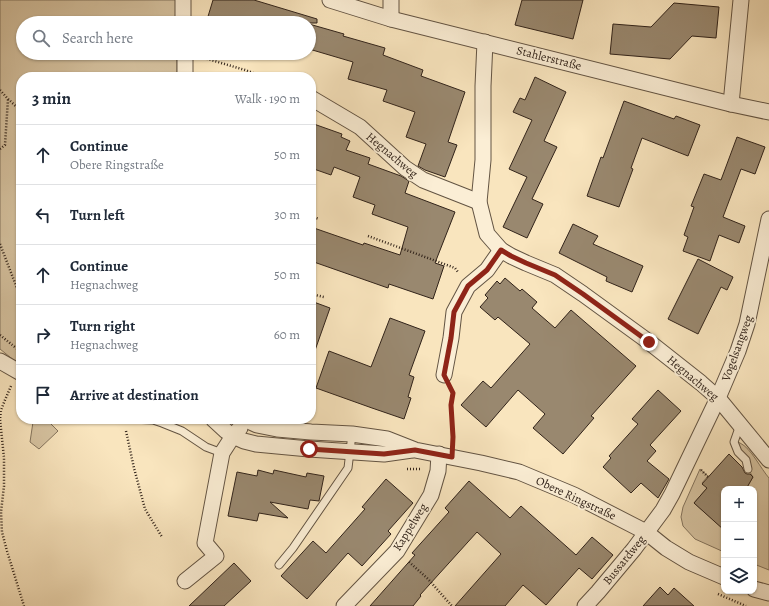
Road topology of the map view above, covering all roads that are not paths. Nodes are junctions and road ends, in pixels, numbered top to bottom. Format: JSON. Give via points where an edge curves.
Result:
{"nodes":[{"id":1,"x":183,"y":0,"type":"edge"},
{"id":2,"x":330,"y":0,"type":"edge"},
{"id":3,"x":391,"y":0,"type":"edge"},
{"id":4,"x":741,"y":0,"type":"edge"},
{"id":5,"x":183,"y":16,"type":"edge"},
{"id":6,"x":391,"y":19,"type":"junction"},
{"id":7,"x":485,"y":42,"type":"junction"},
{"id":8,"x":185,"y":60,"type":"edge"},
{"id":9,"x":185,"y":72,"type":"edge"},
{"id":10,"x":316,"y":101,"type":"edge"},
{"id":11,"x":731,"y":104,"type":"junction"},
{"id":12,"x":769,"y":112,"type":"edge"},
{"id":13,"x":479,"y":202,"type":"junction"},
{"id":14,"x":769,"y":218,"type":"edge"},
{"id":15,"x":501,"y":250,"type":"junction"},
{"id":16,"x":0,"y":361,"type":"edge"},
{"id":17,"x":16,"y":370,"type":"edge"},
{"id":18,"x":444,"y":375,"type":"road end"},
{"id":19,"x":718,"y":398,"type":"junction"},
{"id":20,"x":164,"y":424,"type":"edge"},
{"id":21,"x":218,"y":424,"type":"edge"},
{"id":22,"x":243,"y":424,"type":"edge"},
{"id":23,"x":255,"y":424,"type":"edge"},
{"id":24,"x":740,"y":425,"type":"junction"},
{"id":25,"x":352,"y":434,"type":"junction"},
{"id":26,"x":233,"y":436,"type":"junction"},
{"id":27,"x":415,"y":450,"type":"junction"},
{"id":28,"x":350,"y":452,"type":"junction"},
{"id":29,"x":222,"y":453,"type":"junction"},
{"id":30,"x":445,"y":455,"type":"junction"},
{"id":31,"x":769,"y":460,"type":"edge"},
{"id":32,"x":748,"y":469,"type":"dead end"},
{"id":33,"x":646,"y":532,"type":"junction"},
{"id":34,"x":279,"y":565,"type":"dead end"},
{"id":35,"x":721,"y":576,"type":"edge"},
{"id":36,"x":185,"y":581,"type":"dead end"},
{"id":37,"x":757,"y":590,"type":"edge"},
{"id":38,"x":769,"y":593,"type":"edge"},
{"id":39,"x":344,"y":606,"type":"edge"},
{"id":40,"x":585,"y":606,"type":"edge"}],
"edges":[{"from":1,"to":5,"type":"street"},
{"from":2,"to":6,"type":"street","name":"Stahlerstraße"},
{"from":3,"to":6,"type":"street"},
{"from":4,"to":11,"type":"street"},
{"from":6,"to":7,"type":"street","name":"Stahlerstraße"},
{"from":7,"to":11,"type":"street","name":"Stahlerstraße"},
{"from":7,"to":13,"type":"street","name":"Hegnachweg","via":[[483,160]]},
{"from":8,"to":9,"type":"street"},
{"from":10,"to":13,"type":"street","name":"Hegnachweg","via":[[360,127],[405,168],[423,180]]},
{"from":11,"to":12,"type":"street","name":"Stahlerstraße"},
{"from":13,"to":15,"type":"street","name":"Hegnachweg","via":[[487,234]]},
{"from":14,"to":19,"type":"street","name":"Vogelsangweg","via":[[747,324]]},
{"from":15,"to":18,"type":"street","via":[[487,270],[468,286],[454,312]]},
{"from":15,"to":19,"type":"street","name":"Hegnachweg","via":[[555,275],[583,294],[684,369]]},
{"from":16,"to":17,"type":"street"},
{"from":19,"to":24,"type":"street","name":"Hegnachweg"},
{"from":19,"to":33,"type":"street","name":"Vogelsangweg","via":[[672,494]]},
{"from":20,"to":29,"type":"lane"},
{"from":21,"to":26,"type":"street","name":"Obere Ringstraße"},
{"from":22,"to":26,"type":"street","name":"Obere Ringstraße"},
{"from":23,"to":25,"type":"street","name":"Obere Ringstraße","via":[[277,429]]},
{"from":24,"to":31,"type":"street","name":"Hegnachweg"},
{"from":24,"to":32,"type":"lane","via":[[734,442],[738,452],[746,460]]},
{"from":25,"to":27,"type":"street","name":"Obere Ringstraße","via":[[387,439]]},
{"from":25,"to":28,"type":"lane"},
{"from":26,"to":28,"type":"street","name":"Obere Ringstraße","via":[[256,444]]},
{"from":26,"to":29,"type":"street","name":"Obere Ringstraße"},
{"from":27,"to":28,"type":"street","name":"Obere Ringstraße","via":[[384,454]]},
{"from":27,"to":30,"type":"street","name":"Obere Ringstraße"},
{"from":28,"to":34,"type":"lane","via":[[348,468],[294,548]]},
{"from":29,"to":36,"type":"street","name":"Obere Ringstraße","via":[[205,543],[216,556]]},
{"from":30,"to":33,"type":"street","name":"Obere Ringstraße","via":[[519,472],[574,495]]},
{"from":30,"to":39,"type":"street","name":"Kappelweg","via":[[430,494],[397,551]]},
{"from":33,"to":35,"type":"street","name":"Obere Ringstraße","via":[[689,562]]},
{"from":33,"to":40,"type":"street","name":"Bussardweg"},
{"from":37,"to":38,"type":"street"}]}
